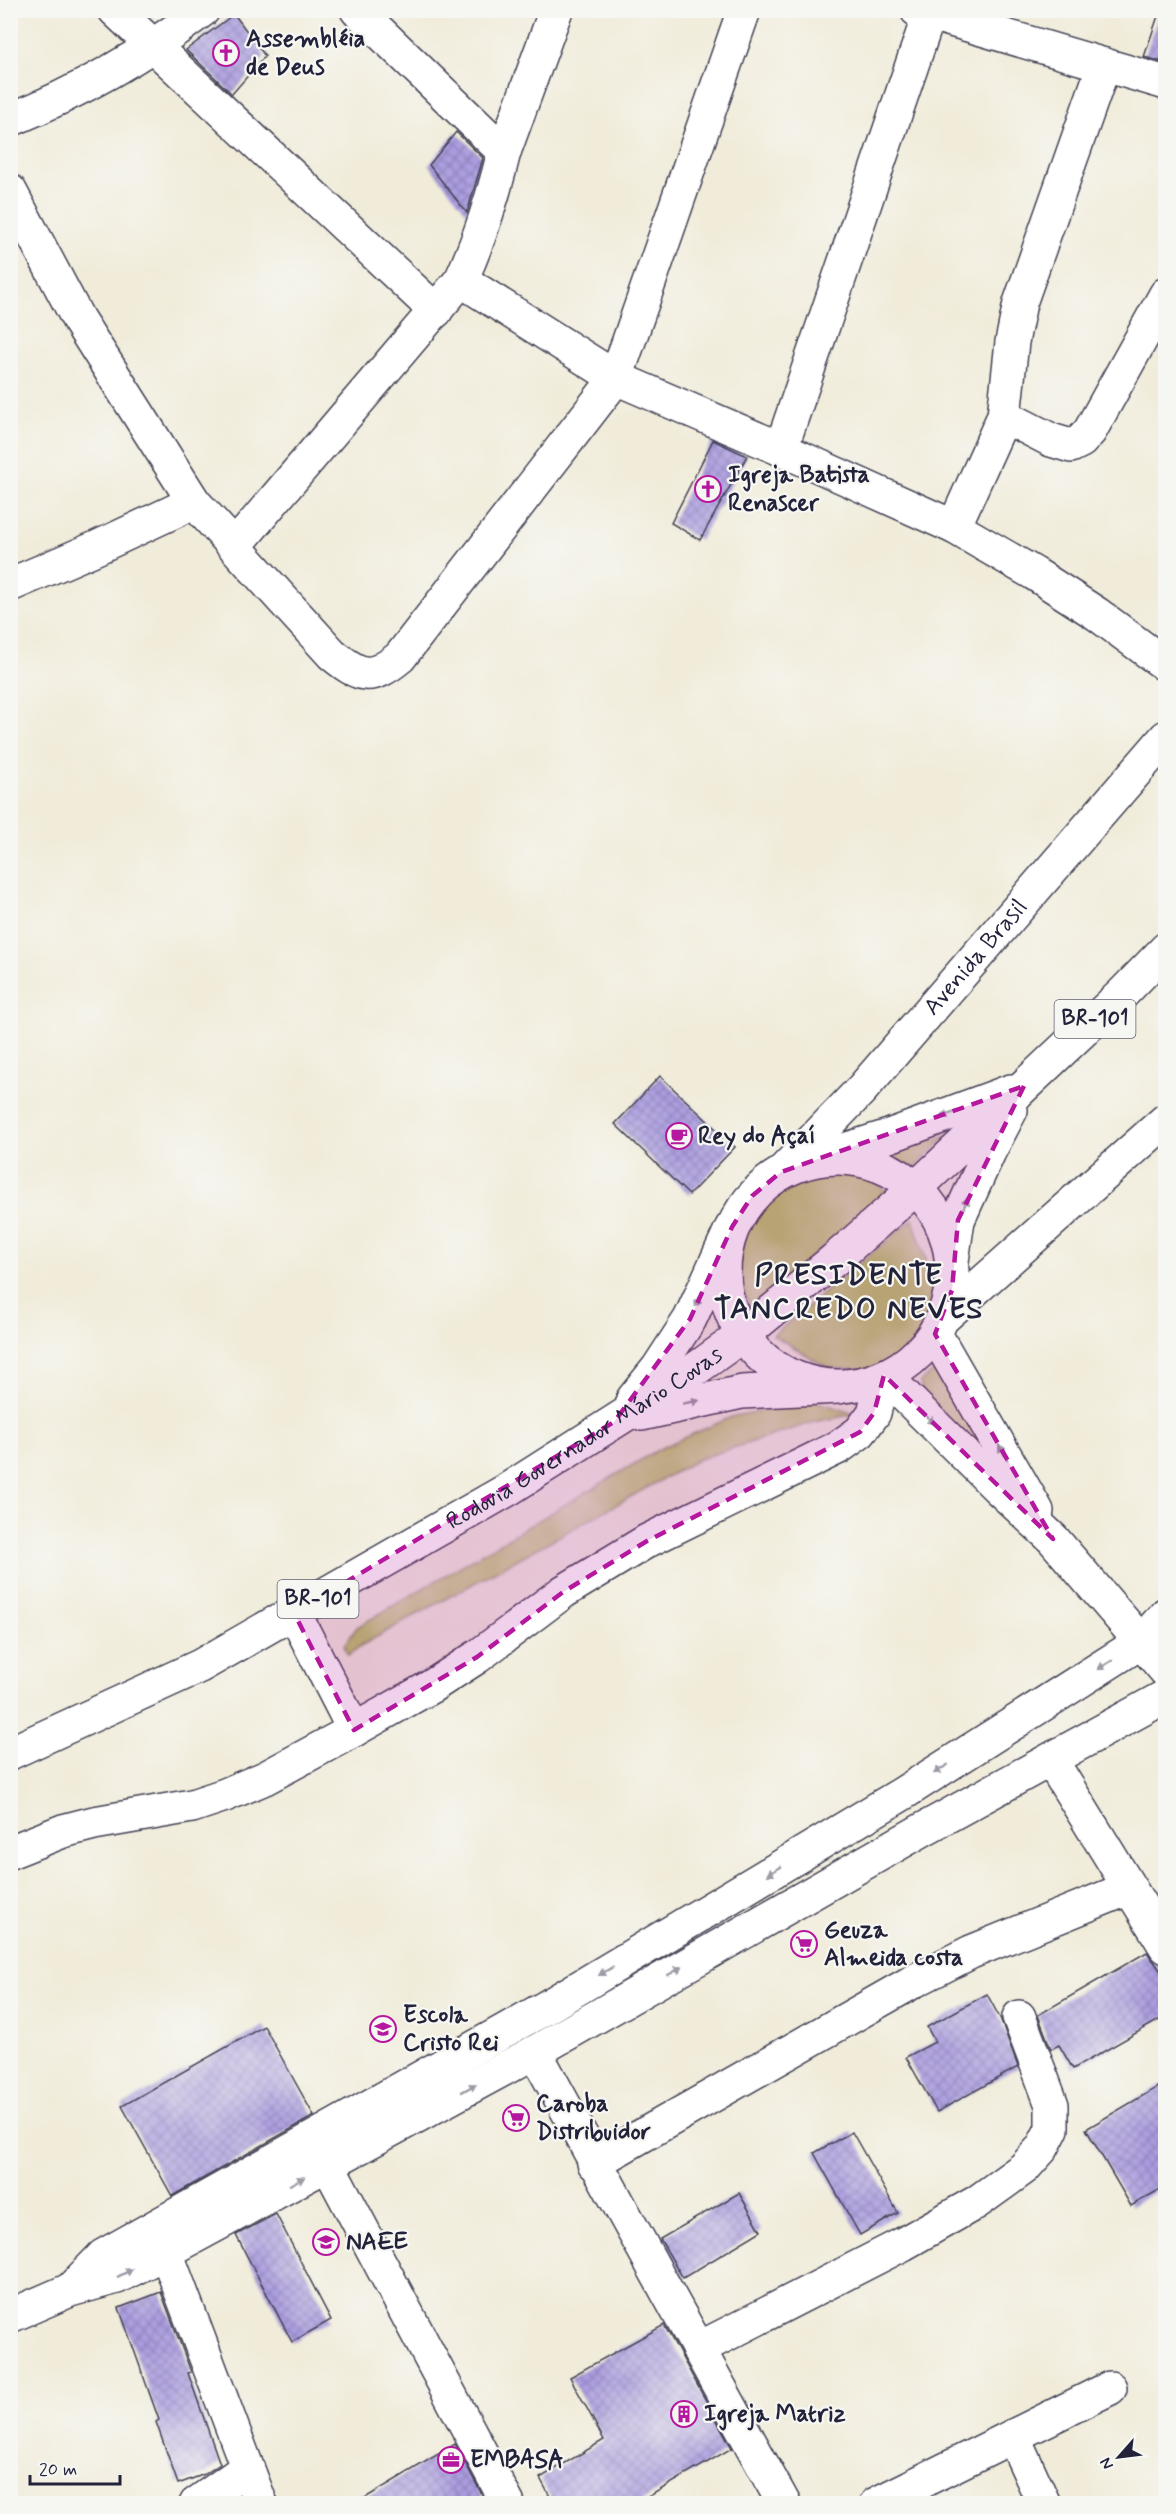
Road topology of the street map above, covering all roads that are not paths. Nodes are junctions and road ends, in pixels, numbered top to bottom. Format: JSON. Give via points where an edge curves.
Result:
{"nodes":[{"id":1,"x":115,"y":10,"type":"edge"},
{"id":2,"x":203,"y":10,"type":"edge"},
{"id":3,"x":357,"y":10,"type":"edge"},
{"id":4,"x":556,"y":10,"type":"edge"},
{"id":5,"x":744,"y":10,"type":"edge"},
{"id":6,"x":923,"y":13,"type":"edge"},
{"id":7,"x":153,"y":46,"type":"junction"},
{"id":8,"x":1104,"y":65,"type":"junction"},
{"id":9,"x":1166,"y":83,"type":"edge"},
{"id":10,"x":10,"y":120,"type":"edge"},
{"id":11,"x":504,"y":152,"type":"junction"},
{"id":12,"x":10,"y":191,"type":"edge"},
{"id":13,"x":461,"y":280,"type":"junction"},
{"id":14,"x":1166,"y":294,"type":"edge"},
{"id":15,"x":436,"y":311,"type":"junction"},
{"id":16,"x":616,"y":378,"type":"junction"},
{"id":17,"x":1004,"y":416,"type":"junction"},
{"id":18,"x":781,"y":449,"type":"junction"},
{"id":19,"x":194,"y":502,"type":"junction"},
{"id":20,"x":954,"y":527,"type":"junction"},
{"id":21,"x":235,"y":546,"type":"junction"},
{"id":22,"x":10,"y":585,"type":"edge"},
{"id":23,"x":1166,"y":665,"type":"edge"},
{"id":24,"x":1166,"y":737,"type":"edge"},
{"id":25,"x":1166,"y":949,"type":"edge"},
{"id":26,"x":1024,"y":1086,"type":"junction"},
{"id":27,"x":1166,"y":1120,"type":"edge"},
{"id":28,"x":816,"y":1159,"type":"junction"},
{"id":29,"x":781,"y":1172,"type":"junction"},
{"id":30,"x":916,"y":1188,"type":"junction"},
{"id":31,"x":732,"y":1227,"type":"junction"},
{"id":32,"x":952,"y":1261,"type":"junction"},
{"id":33,"x":939,"y":1326,"type":"junction"},
{"id":34,"x":743,"y":1335,"type":"junction"},
{"id":35,"x":880,"y":1379,"type":"junction"},
{"id":36,"x":838,"y":1387,"type":"junction"},
{"id":37,"x":614,"y":1422,"type":"junction"},
{"id":38,"x":1053,"y":1539,"type":"junction"},
{"id":39,"x":294,"y":1613,"type":"junction"},
{"id":40,"x":1166,"y":1614,"type":"edge"},
{"id":41,"x":1141,"y":1642,"type":"junction"},
{"id":42,"x":1166,"y":1671,"type":"edge"},
{"id":43,"x":1166,"y":1696,"type":"edge"},
{"id":44,"x":354,"y":1730,"type":"junction"},
{"id":45,"x":10,"y":1753,"type":"edge"},
{"id":46,"x":1051,"y":1760,"type":"junction"},
{"id":47,"x":902,"y":1794,"type":"junction"},
{"id":48,"x":922,"y":1830,"type":"junction"},
{"id":49,"x":10,"y":1852,"type":"edge"},
{"id":50,"x":1129,"y":1888,"type":"junction"},
{"id":51,"x":1166,"y":1947,"type":"edge"},
{"id":52,"x":1019,"y":2017,"type":"dead end"},
{"id":53,"x":534,"y":2052,"type":"junction"},
{"id":54,"x":405,"y":2087,"type":"junction"},
{"id":55,"x":410,"y":2120,"type":"junction"},
{"id":56,"x":594,"y":2163,"type":"junction"},
{"id":57,"x":328,"y":2165,"type":"junction"},
{"id":58,"x":166,"y":2252,"type":"junction"},
{"id":59,"x":70,"y":2290,"type":"junction"},
{"id":60,"x":10,"y":2316,"type":"edge"},
{"id":61,"x":698,"y":2349,"type":"junction"},
{"id":62,"x":1110,"y":2388,"type":"dead end"},
{"id":63,"x":1012,"y":2436,"type":"junction"},
{"id":64,"x":248,"y":2468,"type":"junction"},
{"id":65,"x":196,"y":2504,"type":"edge"},
{"id":66,"x":261,"y":2504,"type":"edge"},
{"id":67,"x":508,"y":2504,"type":"edge"},
{"id":68,"x":784,"y":2504,"type":"edge"},
{"id":69,"x":876,"y":2504,"type":"edge"},
{"id":70,"x":1044,"y":2504,"type":"edge"}],
"edges":[{"from":1,"to":7,"type":"main road"},
{"from":2,"to":7,"type":"main road"},
{"from":3,"to":11,"type":"main road"},
{"from":4,"to":11,"type":"main road"},
{"from":5,"to":16,"type":"main road"},
{"from":6,"to":8,"type":"main road"},
{"from":6,"to":18,"type":"main road"},
{"from":7,"to":10,"type":"main road","via":[[84,87]]},
{"from":7,"to":15,"type":"main road"},
{"from":8,"to":9,"type":"main road"},
{"from":8,"to":17,"type":"main road","via":[[1020,303]]},
{"from":11,"to":13,"type":"main road","via":[[489,210]]},
{"from":12,"to":19,"type":"main road","via":[[78,319]]},
{"from":13,"to":15,"type":"main road"},
{"from":13,"to":16,"type":"main road"},
{"from":14,"to":17,"type":"main road","via":[[1102,411],[1081,441],[1071,446],[1051,440]]},
{"from":15,"to":21,"type":"main road"},
{"from":16,"to":18,"type":"main road"},
{"from":16,"to":21,"type":"main road","via":[[400,657],[385,670],[371,675],[353,671],[332,654]]},
{"from":17,"to":20,"type":"main road"},
{"from":18,"to":20,"type":"main road"},
{"from":19,"to":21,"type":"main road"},
{"from":19,"to":22,"type":"main road"},
{"from":20,"to":23,"type":"main road","via":[[1044,579]]},
{"from":24,"to":29,"type":"main road","name":"Avenida Brasil","via":[[869,1081]]},
{"from":25,"to":26,"type":"main road","name":"Rodovia Governador Mário Covas","number":"BR-101"},
{"from":26,"to":28,"type":"main road","one_way":true},
{"from":26,"to":30,"type":"main road","name":"Rodovia Governador Mário Covas","number":"BR-101"},
{"from":32,"to":26,"type":"main road","one_way":true,"via":[[958,1220]]},
{"from":27,"to":33,"type":"main road"},
{"from":28,"to":29,"type":"main road"},
{"from":28,"to":30,"type":"main road","via":[[852,1158],[886,1168]]},
{"from":29,"to":31,"type":"main road","via":[[752,1196]]},
{"from":30,"to":32,"type":"main road","via":[[942,1224]]},
{"from":30,"to":34,"type":"main road","name":"Rodovia Governador Mário Covas","number":"BR-101"},
{"from":31,"to":34,"type":"main road","via":[[724,1264],[728,1301]]},
{"from":31,"to":37,"type":"main road","one_way":true,"via":[[690,1318],[658,1368]]},
{"from":32,"to":33,"type":"main road","via":[[952,1290]]},
{"from":33,"to":35,"type":"main road","via":[[913,1359]]},
{"from":38,"to":33,"type":"main road","one_way":true},
{"from":34,"to":36,"type":"main road","via":[[768,1363],[801,1380]]},
{"from":34,"to":37,"type":"main road","name":"Rodovia Governador Mário Covas","number":"BR-101"},
{"from":35,"to":36,"type":"main road"},
{"from":35,"to":38,"type":"main road","one_way":true},
{"from":35,"to":44,"type":"main road","via":[[874,1413],[860,1432],[788,1473],[647,1541],[563,1592],[468,1663]]},
{"from":37,"to":36,"type":"main road","one_way":true,"via":[[742,1392]]},
{"from":37,"to":39,"type":"main road","name":"Rodovia Governador Mário Covas","number":"BR-101","via":[[507,1490]]},
{"from":38,"to":41,"type":"main road"},
{"from":39,"to":44,"type":"main road"},
{"from":39,"to":45,"type":"main road","name":"Rodovia Governador Mário Covas","number":"BR-101","via":[[200,1666]]},
{"from":40,"to":41,"type":"main road"},
{"from":41,"to":42,"type":"main road"},
{"from":41,"to":47,"type":"main road","one_way":true},
{"from":43,"to":46,"type":"main road"},
{"from":44,"to":49,"type":"main road","via":[[225,1795],[192,1806],[94,1823]]},
{"from":46,"to":48,"type":"main road"},
{"from":46,"to":50,"type":"main road"},
{"from":47,"to":48,"type":"main road"},
{"from":47,"to":54,"type":"main road","one_way":true,"via":[[545,2008]]},
{"from":53,"to":48,"type":"main road","one_way":true},
{"from":50,"to":51,"type":"main road"},
{"from":50,"to":56,"type":"main road","via":[[942,1966]]},
{"from":52,"to":61,"type":"main road","via":[[1052,2105],[1052,2129],[1024,2168],[976,2202],[903,2244]]},
{"from":55,"to":53,"type":"main road","one_way":true},
{"from":53,"to":56,"type":"main road"},
{"from":54,"to":55,"type":"main road"},
{"from":54,"to":59,"type":"main road","via":[[103,2256]]},
{"from":55,"to":57,"type":"main road"},
{"from":56,"to":61,"type":"main road"},
{"from":58,"to":57,"type":"main road","one_way":true},
{"from":57,"to":67,"type":"main road"},
{"from":59,"to":58,"type":"main road","one_way":true,"via":[[117,2277]]},
{"from":58,"to":64,"type":"main road"},
{"from":59,"to":60,"type":"main road"},
{"from":61,"to":68,"type":"main road"},
{"from":62,"to":63,"type":"main road"},
{"from":63,"to":69,"type":"main road"},
{"from":63,"to":70,"type":"main road"},
{"from":64,"to":65,"type":"main road"},
{"from":64,"to":66,"type":"main road"}]}
